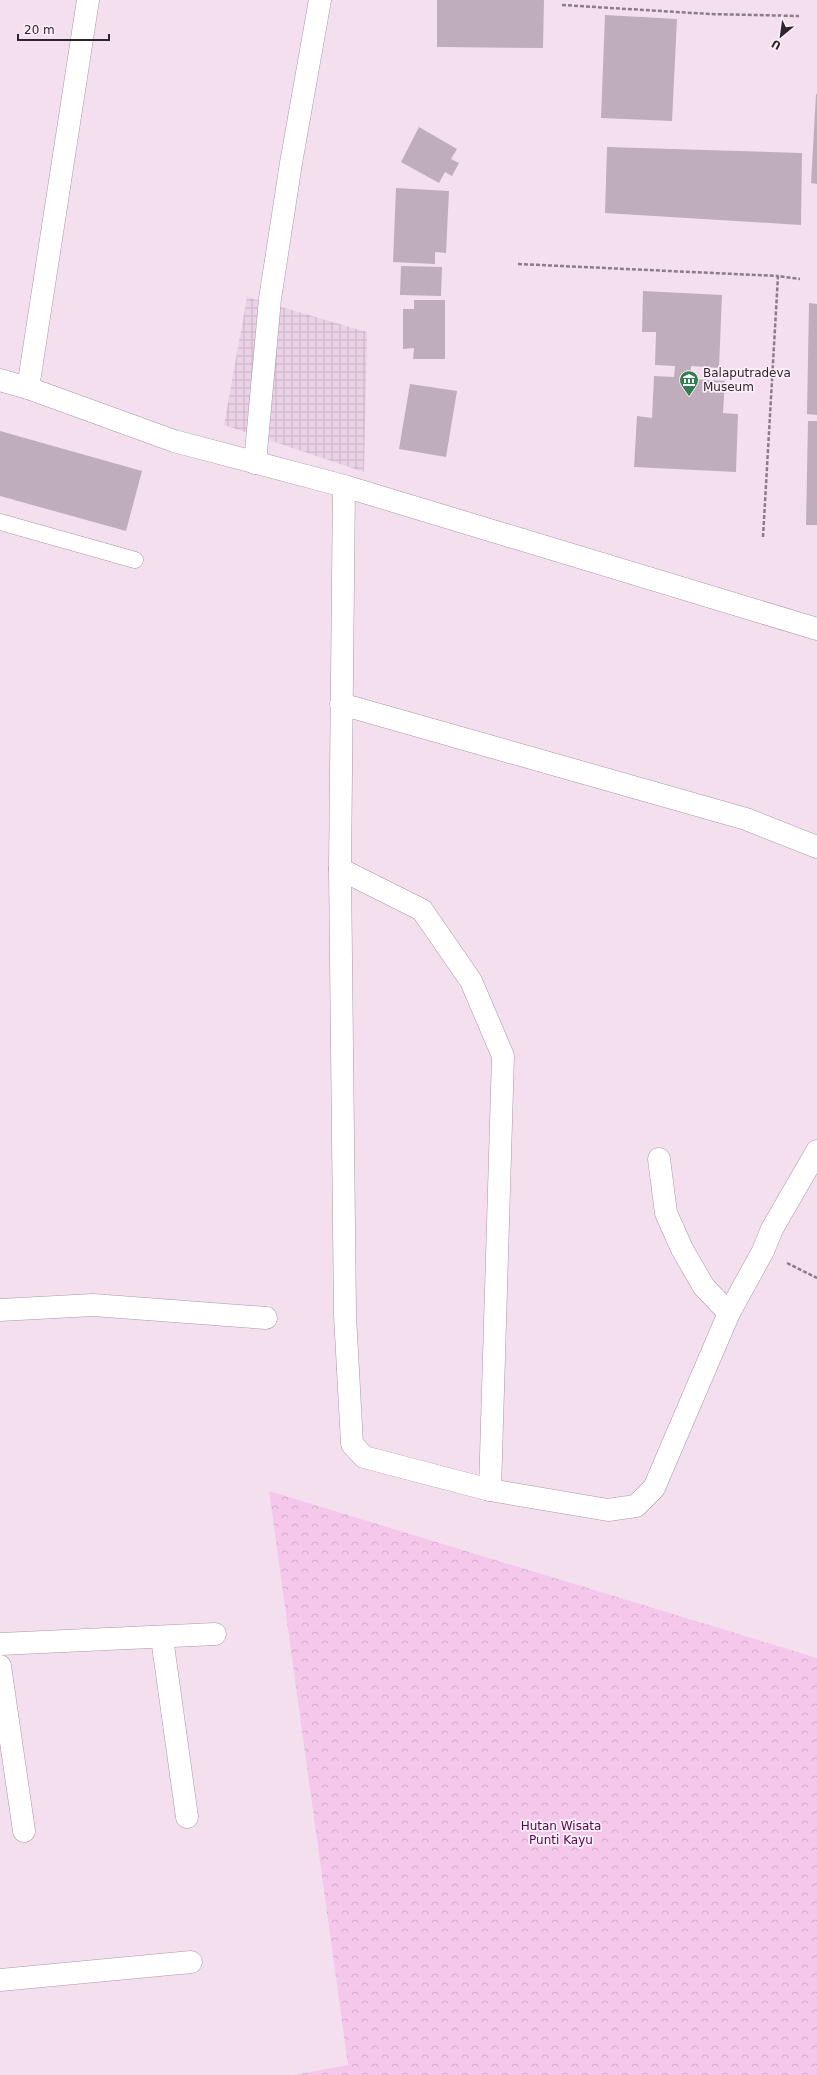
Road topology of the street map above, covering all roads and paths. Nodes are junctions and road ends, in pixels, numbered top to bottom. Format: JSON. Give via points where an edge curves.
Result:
{"nodes":[{"id":1,"x":88,"y":0,"type":"edge"},
{"id":2,"x":320,"y":0,"type":"edge"},
{"id":3,"x":562,"y":6,"type":"dead end"},
{"id":4,"x":799,"y":16,"type":"dead end"},
{"id":5,"x":518,"y":264,"type":"dead end"},
{"id":6,"x":778,"y":276,"type":"junction"},
{"id":7,"x":800,"y":279,"type":"dead end"},
{"id":8,"x":0,"y":380,"type":"edge"},
{"id":9,"x":28,"y":388,"type":"junction"},
{"id":10,"x":256,"y":463,"type":"junction"},
{"id":11,"x":344,"y":486,"type":"junction"},
{"id":12,"x":0,"y":522,"type":"edge"},
{"id":13,"x":763,"y":537,"type":"dead end"},
{"id":14,"x":135,"y":560,"type":"dead end"},
{"id":15,"x":817,"y":629,"type":"edge"},
{"id":16,"x":341,"y":704,"type":"junction"},
{"id":17,"x":817,"y":847,"type":"edge"},
{"id":18,"x":340,"y":869,"type":"junction"},
{"id":19,"x":817,"y":1151,"type":"edge"},
{"id":20,"x":659,"y":1159,"type":"dead end"},
{"id":21,"x":763,"y":1251,"type":"junction"},
{"id":22,"x":817,"y":1278,"type":"edge"},
{"id":23,"x":0,"y":1310,"type":"edge"},
{"id":24,"x":729,"y":1313,"type":"junction"},
{"id":25,"x":266,"y":1318,"type":"dead end"},
{"id":26,"x":490,"y":1490,"type":"junction"},
{"id":27,"x":215,"y":1634,"type":"dead end"},
{"id":28,"x":162,"y":1638,"type":"junction"},
{"id":29,"x":0,"y":1644,"type":"edge"},
{"id":30,"x":0,"y":1666,"type":"edge"},
{"id":31,"x":187,"y":1817,"type":"dead end"},
{"id":32,"x":24,"y":1831,"type":"dead end"},
{"id":33,"x":191,"y":1962,"type":"dead end"},
{"id":34,"x":0,"y":1980,"type":"edge"}],
"edges":[{"from":1,"to":9,"type":"street"},
{"from":2,"to":10,"type":"street","via":[[270,299]]},
{"from":3,"to":4,"type":"path"},
{"from":5,"to":6,"type":"path"},
{"from":6,"to":7,"type":"path"},
{"from":6,"to":13,"type":"path"},
{"from":8,"to":9,"type":"street"},
{"from":9,"to":10,"type":"street","via":[[174,441]]},
{"from":10,"to":11,"type":"street"},
{"from":11,"to":15,"type":"street"},
{"from":11,"to":16,"type":"street"},
{"from":12,"to":14,"type":"lane"},
{"from":16,"to":17,"type":"street","via":[[746,819]]},
{"from":16,"to":18,"type":"street"},
{"from":18,"to":26,"type":"street","via":[[422,910],[471,981],[503,1056]]},
{"from":18,"to":26,"type":"street","via":[[345,1315],[352,1444],[364,1457]]},
{"from":19,"to":21,"type":"street","via":[[772,1229]]},
{"from":20,"to":24,"type":"street","via":[[666,1213],[682,1249],[704,1287]]},
{"from":21,"to":22,"type":"path"},
{"from":21,"to":24,"type":"street"},
{"from":23,"to":25,"type":"street","via":[[93,1304]]},
{"from":24,"to":26,"type":"street","via":[[654,1488],[636,1506],[608,1510]]},
{"from":27,"to":28,"type":"street"},
{"from":28,"to":29,"type":"street"},
{"from":28,"to":31,"type":"street"},
{"from":30,"to":32,"type":"street"},
{"from":33,"to":34,"type":"street"}]}
